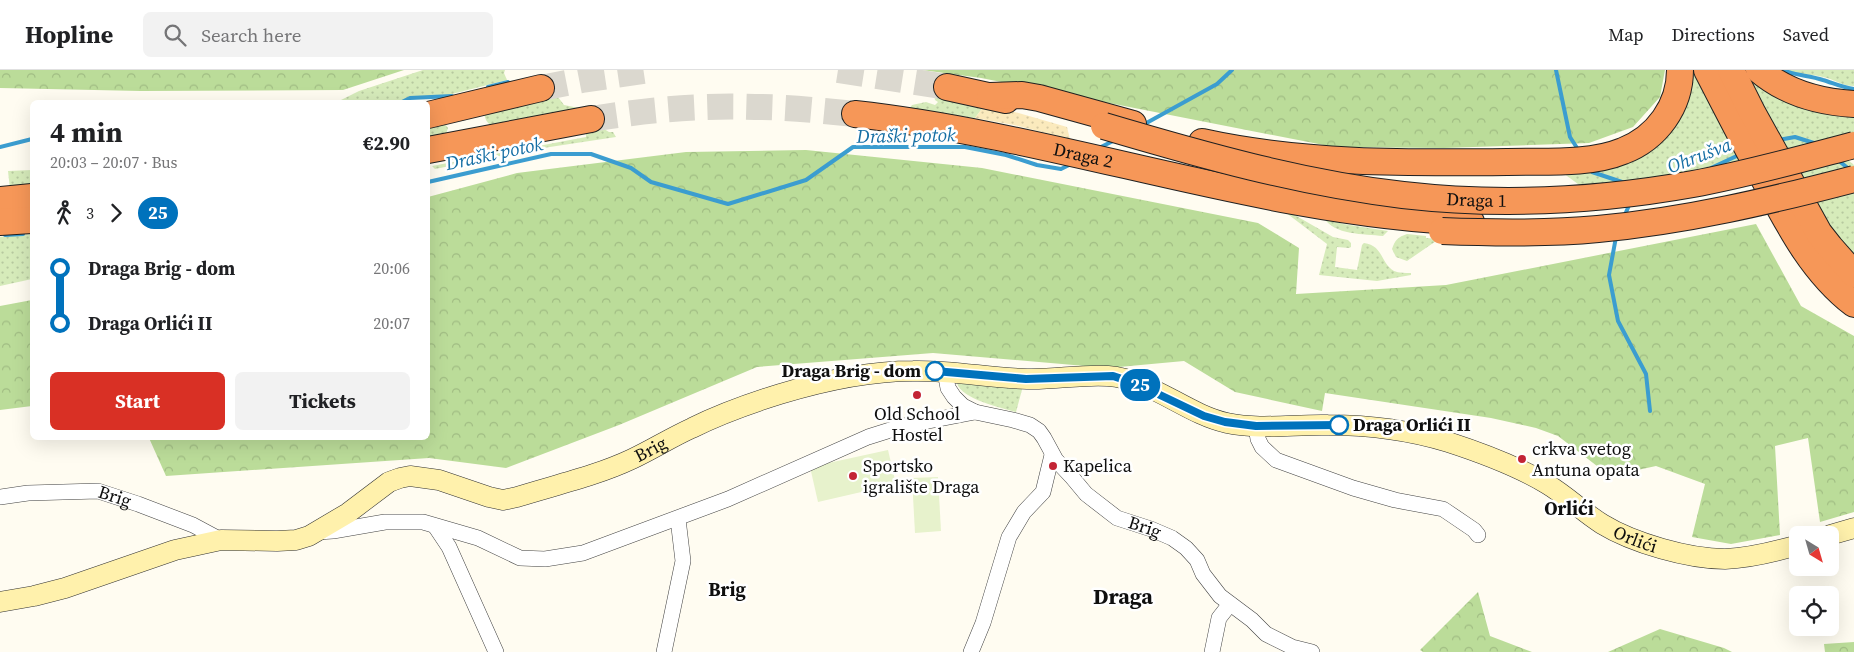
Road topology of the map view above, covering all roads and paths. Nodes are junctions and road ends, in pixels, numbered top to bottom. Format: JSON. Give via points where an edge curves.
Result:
{"nodes":[{"id":1,"x":1680,"y":70,"type":"edge"},
{"id":2,"x":1707,"y":70,"type":"edge"},
{"id":3,"x":1731,"y":70,"type":"edge"},
{"id":4,"x":1759,"y":70,"type":"edge"},
{"id":5,"x":948,"y":87,"type":"tunnel mouth"},
{"id":6,"x":541,"y":88,"type":"tunnel mouth"},
{"id":7,"x":1854,"y":104,"type":"edge"},
{"id":8,"x":855,"y":114,"type":"tunnel mouth"},
{"id":9,"x":430,"y":115,"type":"edge"},
{"id":10,"x":1743,"y":116,"type":"junction"},
{"id":11,"x":591,"y":119,"type":"tunnel mouth"},
{"id":12,"x":1104,"y":121,"type":"junction"},
{"id":13,"x":1854,"y":145,"type":"edge"},
{"id":14,"x":430,"y":150,"type":"edge"},
{"id":15,"x":1854,"y":167,"type":"edge"},
{"id":16,"x":1854,"y":178,"type":"edge"},
{"id":17,"x":30,"y":197,"type":"edge"},
{"id":18,"x":0,"y":200,"type":"edge"},
{"id":19,"x":30,"y":220,"type":"edge"},
{"id":20,"x":1799,"y":220,"type":"junction"},
{"id":21,"x":0,"y":222,"type":"edge"},
{"id":22,"x":1442,"y":226,"type":"junction"},
{"id":23,"x":1854,"y":274,"type":"edge"},
{"id":24,"x":1854,"y":304,"type":"edge"},
{"id":25,"x":944,"y":372,"type":"junction"},
{"id":26,"x":975,"y":412,"type":"junction"},
{"id":27,"x":1256,"y":426,"type":"junction"},
{"id":28,"x":1052,"y":455,"type":"junction"},
{"id":29,"x":0,"y":497,"type":"edge"},
{"id":30,"x":678,"y":519,"type":"junction"},
{"id":31,"x":435,"y":526,"type":"junction"},
{"id":32,"x":1854,"y":528,"type":"edge"},
{"id":33,"x":318,"y":532,"type":"junction"},
{"id":34,"x":1839,"y":532,"type":"edge"},
{"id":35,"x":1478,"y":535,"type":"dead end"},
{"id":36,"x":221,"y":540,"type":"junction"},
{"id":37,"x":1789,"y":547,"type":"edge"},
{"id":38,"x":0,"y":602,"type":"edge"},
{"id":39,"x":1230,"y":604,"type":"junction"},
{"id":40,"x":496,"y":652,"type":"edge"},
{"id":41,"x":664,"y":652,"type":"edge"},
{"id":42,"x":971,"y":652,"type":"edge"},
{"id":43,"x":1212,"y":652,"type":"edge"},
{"id":44,"x":1312,"y":652,"type":"edge"}],
"edges":[{"from":1,"to":12,"type":"highway","via":[[1678,95],[1666,118],[1644,140],[1622,152],[1571,161],[1372,161],[1247,152]]},
{"from":2,"to":10,"type":"highway"},
{"from":3,"to":10,"type":"highway"},
{"from":4,"to":7,"type":"highway","via":[[1780,84],[1815,99]]},
{"from":5,"to":12,"type":"highway"},
{"from":6,"to":9,"type":"highway"},
{"from":8,"to":22,"type":"highway","name":"Draga 2","via":[[1014,141],[1306,204],[1340,219],[1374,226]]},
{"from":10,"to":20,"type":"highway","bridge":true},
{"from":11,"to":14,"type":"highway"},
{"from":12,"to":13,"type":"highway","name":"Draga 1","bridge":true,"via":[[1228,162],[1299,178],[1403,195],[1470,200],[1517,201],[1630,193],[1754,171]]},
{"from":15,"to":22,"type":"highway","name":"Draga 1","via":[[1751,194],[1642,214],[1551,222]]},
{"from":16,"to":22,"type":"highway","bridge":true,"via":[[1752,204],[1658,222],[1598,229],[1527,233]]},
{"from":17,"to":18,"type":"highway"},
{"from":19,"to":21,"type":"highway"},
{"from":20,"to":23,"type":"highway"},
{"from":20,"to":24,"type":"highway","via":[[1811,259]]},
{"from":25,"to":26,"type":"street","name":"Brig","via":[[954,397]]},
{"from":25,"to":27,"type":"street","name":"Orlići","via":[[1026,379],[1113,376],[1147,388],[1204,416]]},
{"from":25,"to":33,"type":"street","name":"Brig","via":[[911,371],[837,379],[777,395],[709,420],[608,469],[502,500],[440,480],[400,478],[389,482]]},
{"from":26,"to":28,"type":"street","name":"Brig","via":[[1013,420],[1039,430]]},
{"from":26,"to":30,"type":"street","name":"Brig","via":[[903,426],[868,437]]},
{"from":27,"to":35,"type":"street","via":[[1262,447],[1276,460],[1353,488],[1443,509]]},
{"from":27,"to":37,"type":"street","name":"Orlići","via":[[1329,425],[1420,434],[1527,473],[1601,523],[1634,539],[1703,557],[1730,558]]},
{"from":28,"to":39,"type":"street","name":"Brig","via":[[1086,494],[1117,518],[1172,538],[1186,548],[1220,596]]},
{"from":28,"to":42,"type":"street","via":[[1043,492],[1024,512],[1009,537]]},
{"from":29,"to":36,"type":"street","name":"Brig","via":[[98,491],[184,522]]},
{"from":30,"to":31,"type":"street","name":"Brig","via":[[583,553],[546,559],[520,558],[463,532]]},
{"from":30,"to":41,"type":"street","via":[[683,562]]},
{"from":31,"to":33,"type":"street","name":"Brig","via":[[405,521]]},
{"from":31,"to":40,"type":"street","via":[[449,547]]},
{"from":32,"to":34,"type":"street"},
{"from":33,"to":36,"type":"street","name":"Brig","via":[[298,539],[277,541]]},
{"from":36,"to":38,"type":"street","name":"Brig","via":[[175,550],[65,588]]},
{"from":39,"to":43,"type":"street","via":[[1219,618]]},
{"from":39,"to":44,"type":"street","name":"Brig","via":[[1266,634],[1292,647]]}]}
